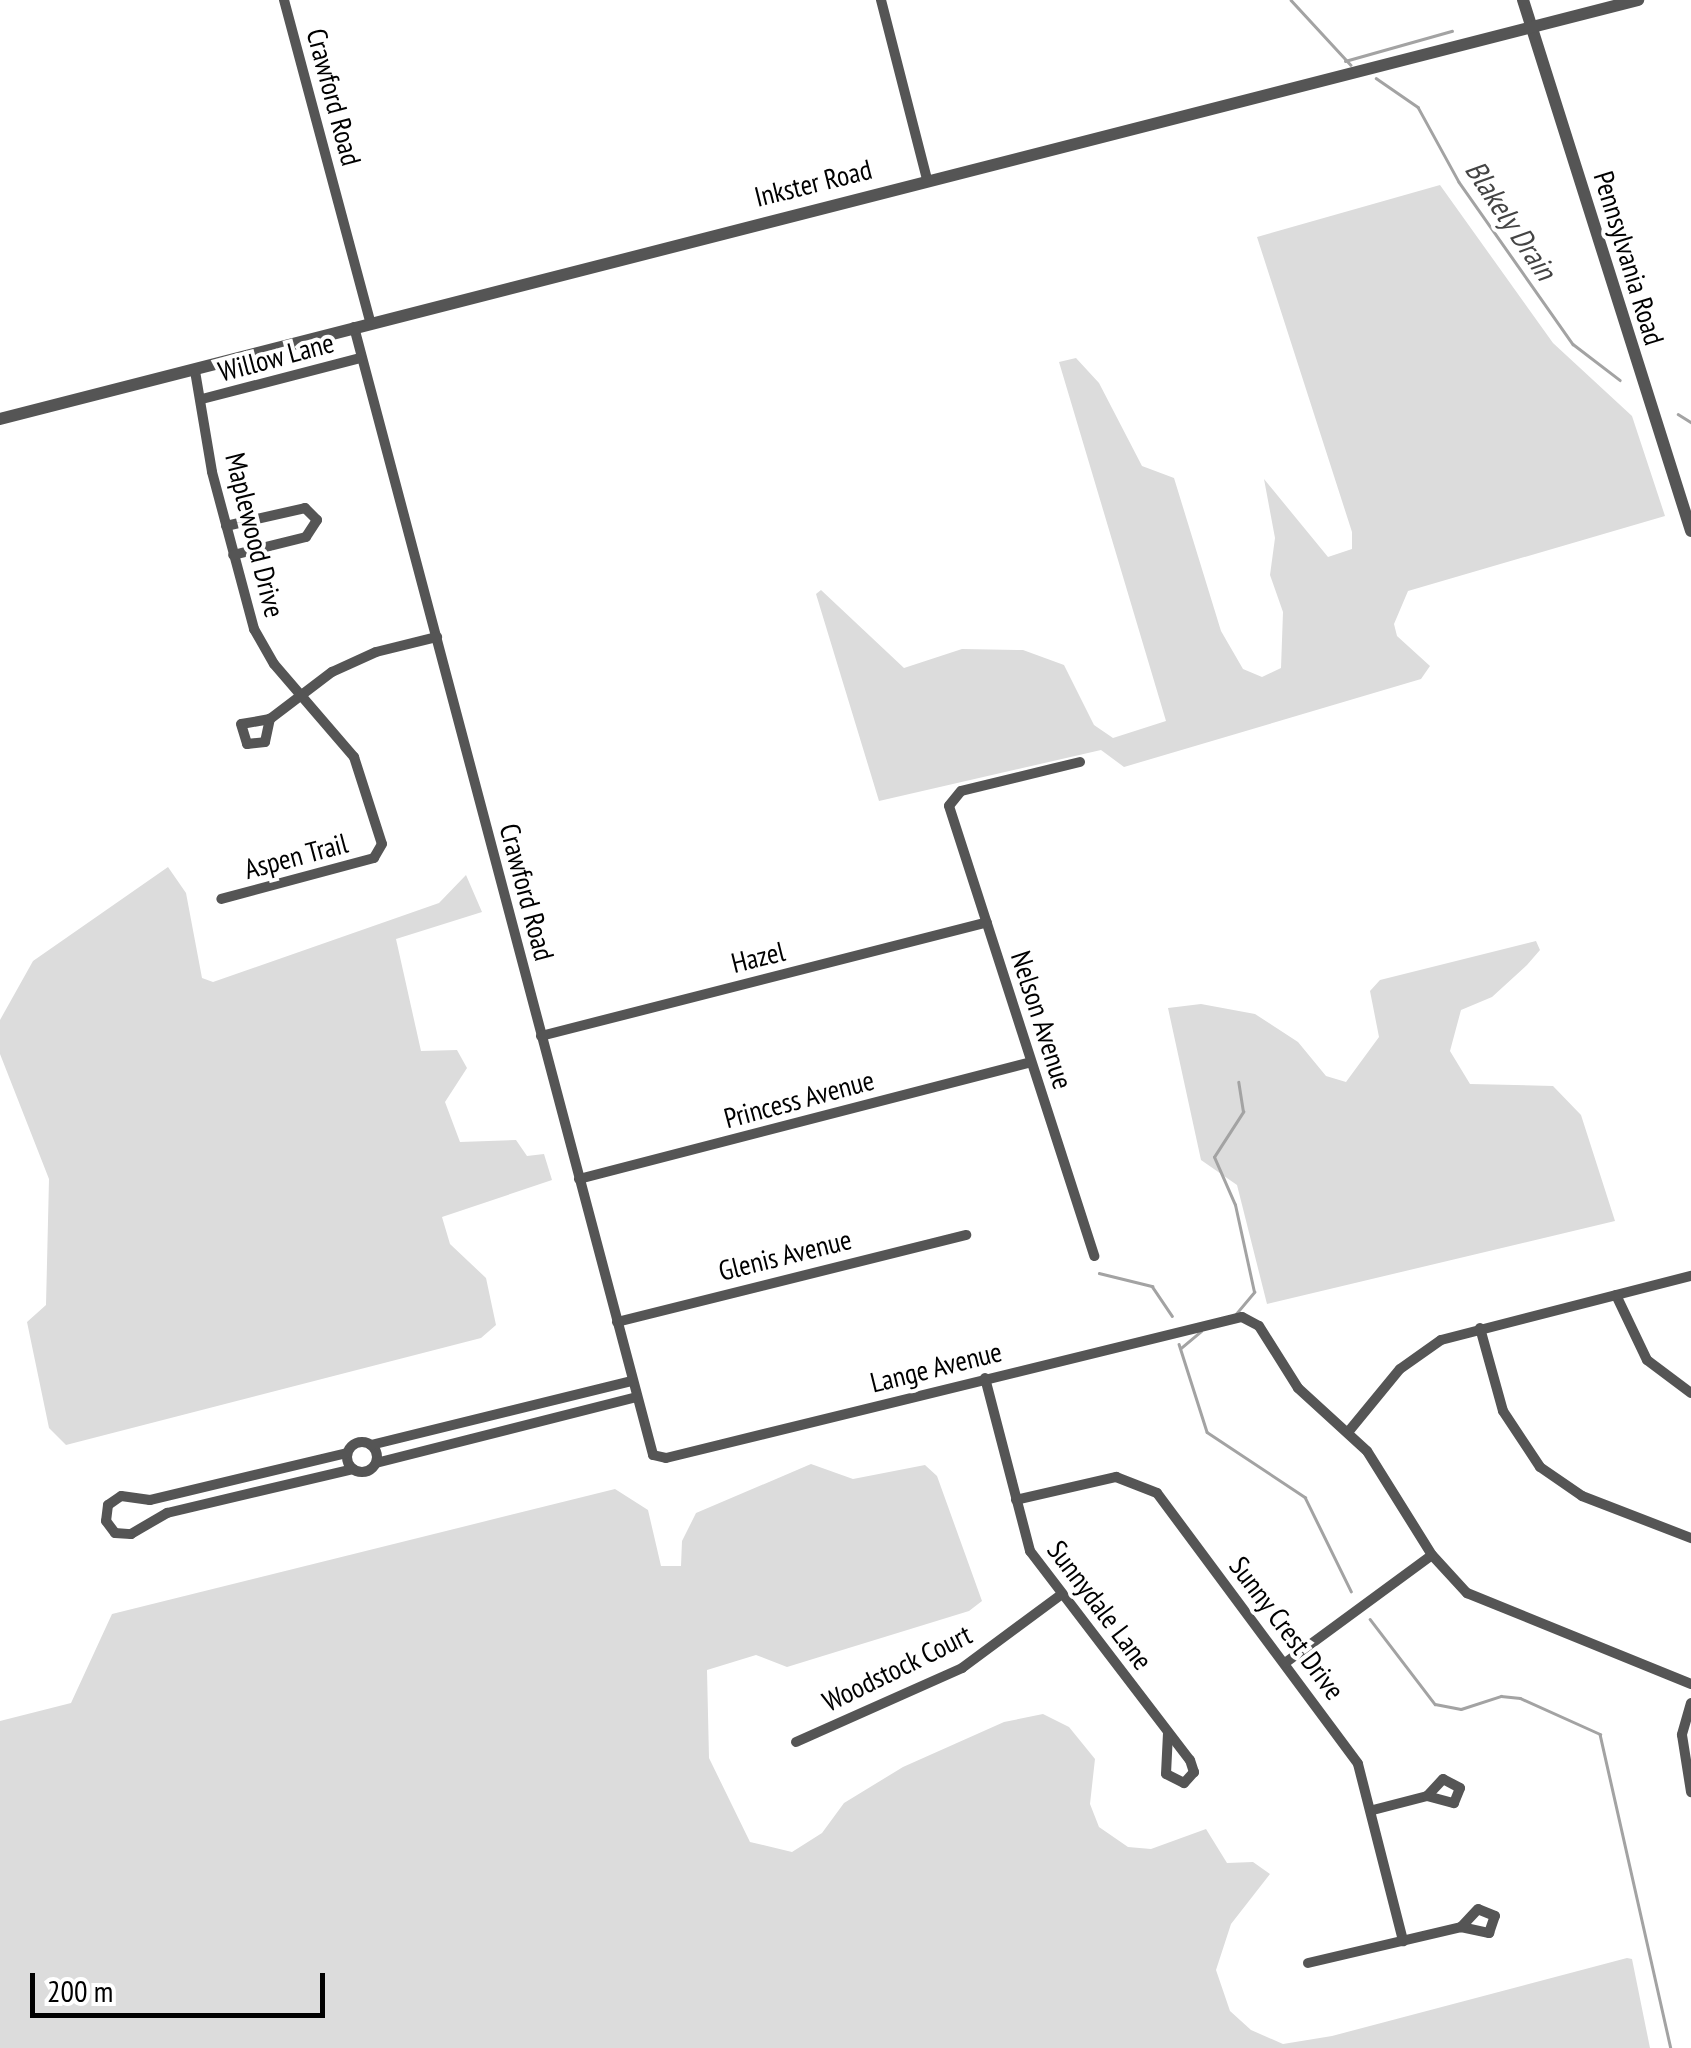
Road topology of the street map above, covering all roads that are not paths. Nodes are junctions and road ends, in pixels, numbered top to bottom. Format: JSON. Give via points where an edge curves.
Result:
{"nodes":[{"id":1,"x":284,"y":0,"type":"edge"},
{"id":2,"x":881,"y":0,"type":"edge"},
{"id":3,"x":1522,"y":0,"type":"edge"},
{"id":4,"x":1638,"y":0,"type":"edge"},
{"id":5,"x":1530,"y":28,"type":"junction"},
{"id":6,"x":928,"y":180,"type":"junction"},
{"id":7,"x":370,"y":322,"type":"junction"},
{"id":8,"x":354,"y":327,"type":"junction"},
{"id":9,"x":361,"y":358,"type":"junction"},
{"id":10,"x":195,"y":371,"type":"junction"},
{"id":11,"x":202,"y":400,"type":"junction"},
{"id":12,"x":0,"y":419,"type":"edge"},
{"id":13,"x":226,"y":526,"type":"junction"},
{"id":14,"x":1691,"y":531,"type":"edge"},
{"id":15,"x":233,"y":555,"type":"junction"},
{"id":16,"x":437,"y":638,"type":"junction"},
{"id":17,"x":302,"y":694,"type":"junction"},
{"id":18,"x":270,"y":719,"type":"dead end"},
{"id":19,"x":1080,"y":762,"type":"dead end"},
{"id":20,"x":380,"y":852,"type":"joint"},
{"id":21,"x":221,"y":899,"type":"dead end"},
{"id":22,"x":986,"y":922,"type":"junction"},
{"id":23,"x":541,"y":1036,"type":"junction"},
{"id":24,"x":1030,"y":1062,"type":"junction"},
{"id":25,"x":580,"y":1180,"type":"junction"},
{"id":26,"x":966,"y":1235,"type":"dead end"},
{"id":27,"x":1094,"y":1256,"type":"dead end"},
{"id":28,"x":1691,"y":1276,"type":"edge"},
{"id":29,"x":1616,"y":1295,"type":"junction"},
{"id":30,"x":617,"y":1322,"type":"junction"},
{"id":31,"x":1480,"y":1328,"type":"junction"},
{"id":32,"x":985,"y":1378,"type":"junction"},
{"id":33,"x":632,"y":1381,"type":"junction"},
{"id":34,"x":1691,"y":1393,"type":"edge"},
{"id":35,"x":636,"y":1397,"type":"junction"},
{"id":36,"x":497,"y":1415,"type":"junction"},
{"id":37,"x":502,"y":1431,"type":"junction"},
{"id":38,"x":1350,"y":1432,"type":"junction"},
{"id":39,"x":371,"y":1444,"type":"junction"},
{"id":40,"x":347,"y":1454,"type":"junction"},
{"id":41,"x":666,"y":1458,"type":"joint"},
{"id":42,"x":376,"y":1462,"type":"junction"},
{"id":43,"x":353,"y":1469,"type":"junction"},
{"id":44,"x":251,"y":1476,"type":"junction"},
{"id":45,"x":255,"y":1491,"type":"junction"},
{"id":46,"x":163,"y":1498,"type":"junction"},
{"id":47,"x":1016,"y":1500,"type":"junction"},
{"id":48,"x":167,"y":1513,"type":"junction"},
{"id":49,"x":1691,"y":1538,"type":"edge"},
{"id":50,"x":1432,"y":1554,"type":"junction"},
{"id":51,"x":1062,"y":1594,"type":"junction"},
{"id":52,"x":1285,"y":1663,"type":"junction"},
{"id":53,"x":1691,"y":1684,"type":"edge"},
{"id":54,"x":1691,"y":1703,"type":"edge"},
{"id":55,"x":1168,"y":1733,"type":"junction"},
{"id":56,"x":796,"y":1742,"type":"dead end"},
{"id":57,"x":1691,"y":1792,"type":"edge"},
{"id":58,"x":1428,"y":1796,"type":"dead end"},
{"id":59,"x":1372,"y":1810,"type":"junction"},
{"id":60,"x":1461,"y":1927,"type":"dead end"},
{"id":61,"x":1403,"y":1940,"type":"junction"},
{"id":62,"x":1308,"y":1963,"type":"dead end"}],
"edges":[{"from":1,"to":7,"type":"street","name":"Crawford Road"},
{"from":2,"to":6,"type":"street"},
{"from":3,"to":5,"type":"street","name":"Pennsylvania Road"},
{"from":4,"to":5,"type":"street","name":"Inkster Road"},
{"from":5,"to":6,"type":"street","name":"Inkster Road"},
{"from":5,"to":14,"type":"street","name":"Pennsylvania Road"},
{"from":6,"to":7,"type":"street","name":"Inkster Road"},
{"from":7,"to":8,"type":"street","name":"Inkster Road"},
{"from":8,"to":9,"type":"street","name":"Crawford Road"},
{"from":8,"to":10,"type":"street","name":"Inkster Road"},
{"from":9,"to":11,"type":"street","name":"Willow Lane"},
{"from":9,"to":16,"type":"street","name":"Crawford Road"},
{"from":10,"to":11,"type":"street","name":"Maplewood Drive"},
{"from":10,"to":12,"type":"street","name":"Inkster Road"},
{"from":11,"to":13,"type":"street","name":"Maplewood Drive"},
{"from":13,"to":15,"type":"street","name":"Maplewood Drive"},
{"from":13,"to":15,"type":"street","via":[[305,508],[318,520],[306,537]]},
{"from":15,"to":17,"type":"street","name":"Maplewood Drive","via":[[260,641]]},
{"from":16,"to":17,"type":"street","via":[[357,658]]},
{"from":16,"to":23,"type":"street","name":"Crawford Road"},
{"from":17,"to":18,"type":"street"},
{"from":17,"to":20,"type":"street","name":"Maplewood Drive","via":[[360,769]]},
{"from":19,"to":22,"type":"street","name":"Nelson Avenue","via":[[961,790],[950,799]]},
{"from":20,"to":21,"type":"street","name":"Aspen Trail"},
{"from":22,"to":23,"type":"street","name":"Hazel"},
{"from":22,"to":24,"type":"street","name":"Nelson Avenue"},
{"from":23,"to":25,"type":"street","name":"Crawford Road"},
{"from":24,"to":25,"type":"street","name":"Princess Avenue"},
{"from":24,"to":27,"type":"street","name":"Nelson Avenue"},
{"from":25,"to":30,"type":"street","name":"Crawford Road"},
{"from":26,"to":30,"type":"street","name":"Glenis Avenue"},
{"from":28,"to":29,"type":"street"},
{"from":29,"to":31,"type":"street"},
{"from":29,"to":34,"type":"street","via":[[1646,1360]]},
{"from":30,"to":33,"type":"street","name":"Crawford Road"},
{"from":31,"to":38,"type":"street","via":[[1431,1346]]},
{"from":31,"to":49,"type":"street","via":[[1502,1411],[1540,1467],[1582,1496]]},
{"from":32,"to":38,"type":"street","name":"Lange Avenue","via":[[1242,1317],[1259,1326],[1293,1382]]},
{"from":32,"to":41,"type":"street","name":"Lange Avenue"},
{"from":32,"to":47,"type":"street","name":"Sunnydale Lane"},
{"from":33,"to":35,"type":"street","name":"Crawford Road"},
{"from":33,"to":36,"type":"street"},
{"from":35,"to":37,"type":"street"},
{"from":35,"to":41,"type":"street","name":"Crawford Road","via":[[649,1448]]},
{"from":36,"to":37,"type":"street"},
{"from":36,"to":39,"type":"street"},
{"from":37,"to":42,"type":"street"},
{"from":38,"to":50,"type":"street","via":[[1386,1474]]},
{"from":39,"to":40,"type":"street","via":[[359,1442]]},
{"from":39,"to":42,"type":"street"},
{"from":40,"to":43,"type":"street"},
{"from":40,"to":44,"type":"street"},
{"from":42,"to":43,"type":"street","via":[[364,1472]]},
{"from":43,"to":45,"type":"street"},
{"from":44,"to":45,"type":"street"},
{"from":44,"to":46,"type":"street"},
{"from":45,"to":48,"type":"street"},
{"from":46,"to":48,"type":"street"},
{"from":46,"to":48,"type":"street","via":[[115,1498],[106,1521],[115,1534],[127,1535]]},
{"from":47,"to":51,"type":"street","name":"Sunnydale Lane","via":[[1030,1551]]},
{"from":47,"to":52,"type":"street","name":"Sunny Crest Drive","via":[[1105,1478],[1147,1485]]},
{"from":50,"to":52,"type":"street"},
{"from":50,"to":53,"type":"street","via":[[1486,1604]]},
{"from":51,"to":55,"type":"street","name":"Sunnydale Lane"},
{"from":51,"to":56,"type":"street","name":"Woodstock Court","via":[[962,1668]]},
{"from":52,"to":59,"type":"street","name":"Sunny Crest Drive","via":[[1352,1754]]},
{"from":54,"to":57,"type":"street","via":[[1682,1735]]},
{"from":55,"to":55,"type":"street","name":"Sunnydale Lane","via":[[1192,1764],[1184,1784],[1166,1774]]},
{"from":58,"to":59,"type":"street"},
{"from":59,"to":61,"type":"street","name":"Sunny Crest Drive"},
{"from":60,"to":61,"type":"street"},
{"from":61,"to":62,"type":"street"}]}
